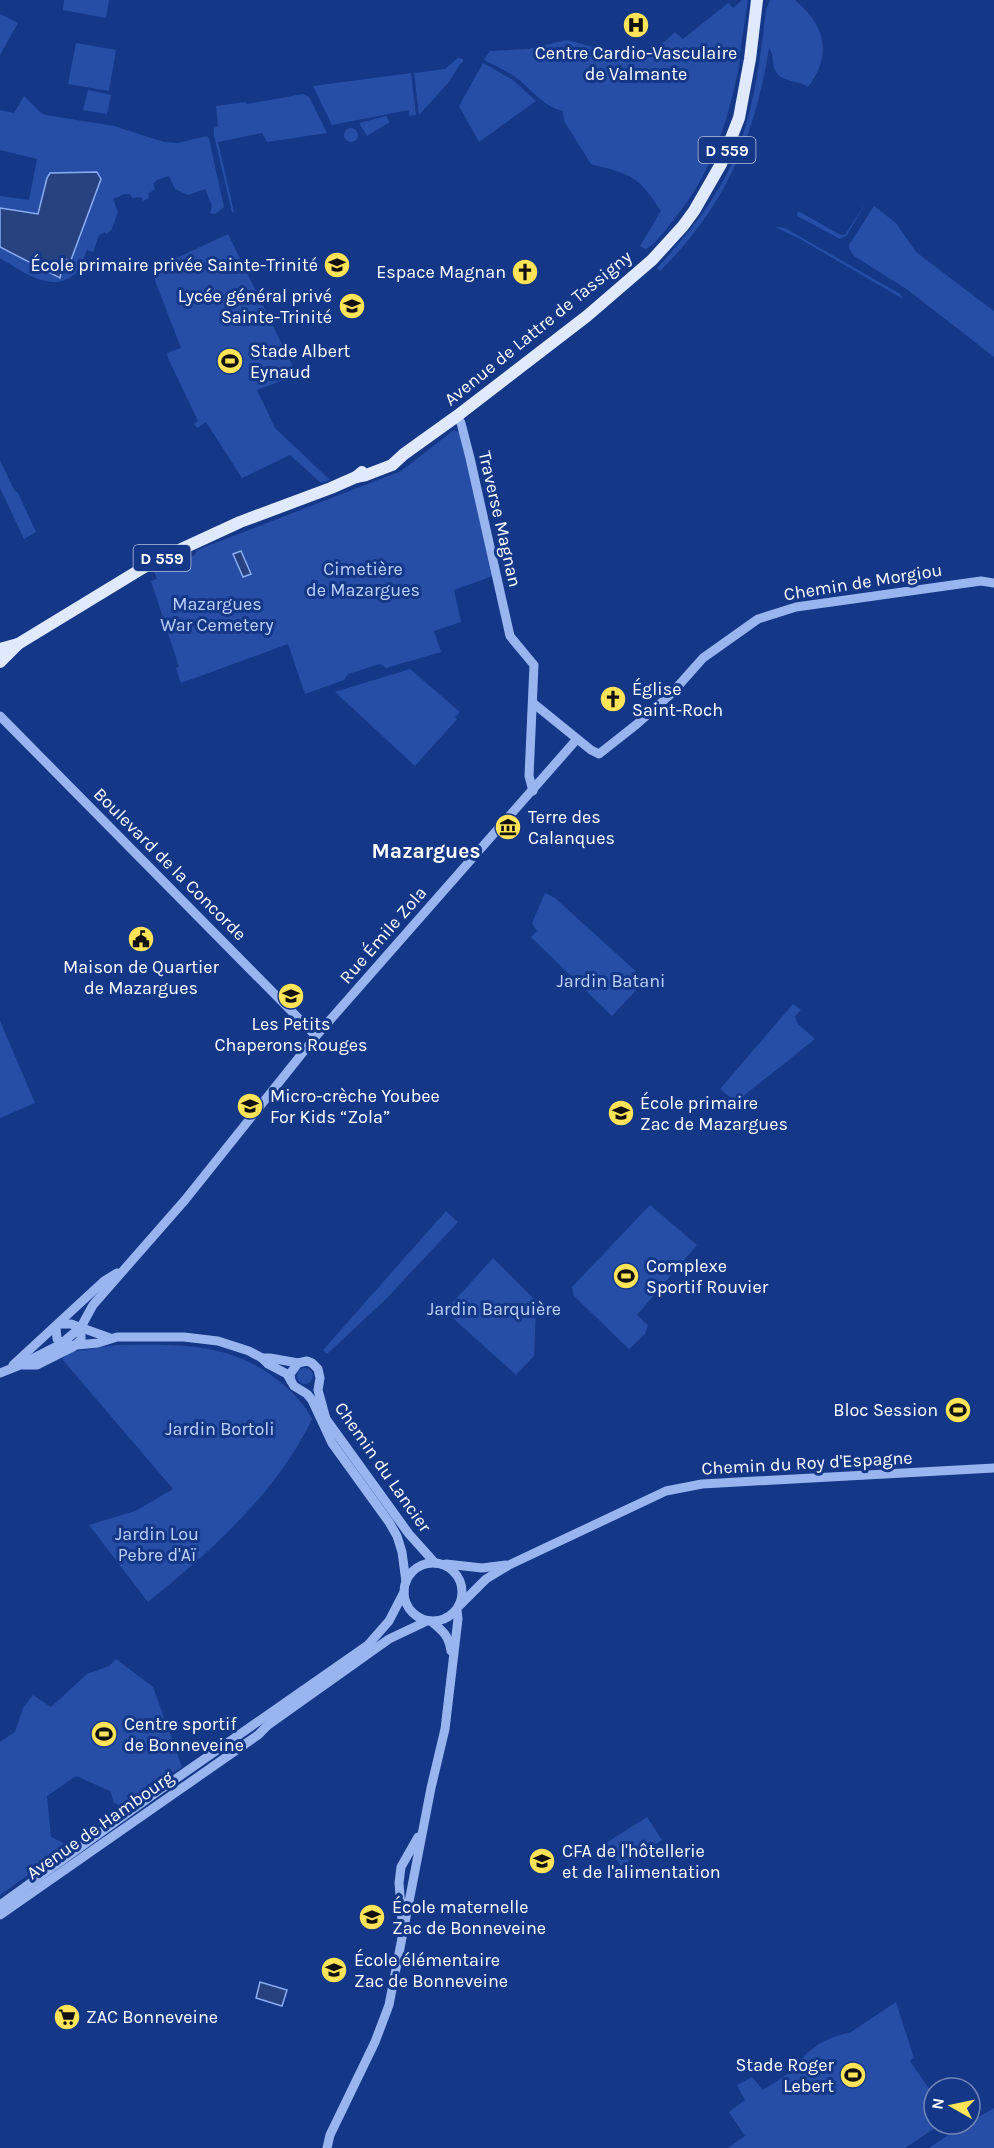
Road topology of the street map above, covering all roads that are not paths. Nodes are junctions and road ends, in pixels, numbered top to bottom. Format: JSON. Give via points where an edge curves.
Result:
{"nodes":[{"id":1,"x":756,"y":0,"type":"edge"},
{"id":2,"x":762,"y":0,"type":"edge"},
{"id":3,"x":756,"y":18,"type":"junction"},
{"id":4,"x":457,"y":416,"type":"junction"},
{"id":5,"x":994,"y":583,"type":"edge"},
{"id":6,"x":18,"y":644,"type":"junction"},
{"id":7,"x":0,"y":649,"type":"edge"},
{"id":8,"x":0,"y":662,"type":"edge"},
{"id":9,"x":533,"y":703,"type":"junction"},
{"id":10,"x":0,"y":716,"type":"edge"},
{"id":11,"x":577,"y":740,"type":"junction"},
{"id":12,"x":532,"y":791,"type":"junction"},
{"id":13,"x":316,"y":1036,"type":"junction"},
{"id":14,"x":124,"y":1269,"type":"junction"},
{"id":15,"x":58,"y":1325,"type":"junction"},
{"id":16,"x":81,"y":1327,"type":"junction"},
{"id":17,"x":110,"y":1338,"type":"junction"},
{"id":18,"x":61,"y":1344,"type":"junction"},
{"id":19,"x":74,"y":1347,"type":"junction"},
{"id":20,"x":262,"y":1358,"type":"junction"},
{"id":21,"x":298,"y":1363,"type":"junction"},
{"id":22,"x":20,"y":1365,"type":"junction"},
{"id":23,"x":5,"y":1371,"type":"edge"},
{"id":24,"x":292,"y":1382,"type":"junction"},
{"id":25,"x":318,"y":1383,"type":"junction"},
{"id":26,"x":299,"y":1390,"type":"junction"},
{"id":27,"x":994,"y":1470,"type":"edge"},
{"id":28,"x":439,"y":1563,"type":"junction"},
{"id":29,"x":509,"y":1565,"type":"junction"},
{"id":30,"x":405,"y":1587,"type":"junction"},
{"id":31,"x":459,"y":1607,"type":"junction"},
{"id":32,"x":429,"y":1621,"type":"junction"},
{"id":33,"x":453,"y":1660,"type":"junction"},
{"id":34,"x":424,"y":1825,"type":"junction"},
{"id":35,"x":0,"y":1905,"type":"edge"},
{"id":36,"x":0,"y":1915,"type":"edge"},
{"id":37,"x":403,"y":1931,"type":"junction"},
{"id":38,"x":327,"y":2148,"type":"edge"}],
"edges":[{"from":1,"to":3,"type":"main road","name":"Avenue de Lattre de Tassigny","number":"D 559"},
{"from":2,"to":3,"type":"main road","name":"Avenue de Lattre de Tassigny","number":"D 559"},
{"from":3,"to":4,"type":"main road","name":"Avenue de Lattre de Tassigny","number":"D 559","via":[[739,118],[721,164],[683,226],[587,316]]},
{"from":4,"to":6,"type":"main road","name":"Avenue de Lattre de Tassigny","number":"D 559","via":[[404,454],[151,563]]},
{"from":4,"to":9,"type":"street","name":"Traverse Magnan","via":[[510,632],[534,665]]},
{"from":5,"to":11,"type":"street","name":"Chemin de Morgiou","via":[[981,580],[775,612],[758,619],[703,658],[671,694],[600,754]]},
{"from":6,"to":7,"type":"main road","name":"Avenue de Lattre de Tassigny","number":"D 559"},
{"from":6,"to":8,"type":"main road","name":"Avenue de Lattre de Tassigny","number":"D 559"},
{"from":9,"to":11,"type":"street"},
{"from":9,"to":12,"type":"street","via":[[529,776]]},
{"from":10,"to":13,"type":"street","name":"Boulevard de la Concorde"},
{"from":11,"to":12,"type":"street","name":"Rue Émile Zola"},
{"from":12,"to":13,"type":"street","name":"Rue Émile Zola"},
{"from":13,"to":14,"type":"street","name":"Rue Émile Zola","via":[[243,1130]]},
{"from":14,"to":15,"type":"street","via":[[104,1281]]},
{"from":14,"to":16,"type":"street","via":[[93,1305]]},
{"from":15,"to":16,"type":"street"},
{"from":15,"to":18,"type":"street","via":[[57,1339]]},
{"from":15,"to":23,"type":"street"},
{"from":16,"to":17,"type":"street"},
{"from":16,"to":18,"type":"street"},
{"from":16,"to":19,"type":"street","via":[[81,1340]]},
{"from":17,"to":19,"type":"street"},
{"from":17,"to":20,"type":"street","via":[[204,1339],[240,1347]]},
{"from":18,"to":19,"type":"street"},
{"from":18,"to":22,"type":"street"},
{"from":19,"to":22,"type":"street","via":[[38,1365]]},
{"from":20,"to":21,"type":"street"},
{"from":20,"to":24,"type":"street","via":[[287,1374]]},
{"from":21,"to":24,"type":"street","via":[[291,1374]]},
{"from":21,"to":25,"type":"street","via":[[307,1361],[316,1366],[320,1374]]},
{"from":22,"to":23,"type":"street"},
{"from":24,"to":26,"type":"street"},
{"from":25,"to":26,"type":"street","via":[[310,1390]]},
{"from":25,"to":28,"type":"street","name":"Chemin du Lancier","via":[[326,1419],[413,1540]]},
{"from":26,"to":30,"type":"street","name":"Chemin du Lancier","via":[[308,1394],[332,1443],[389,1522],[402,1552]]},
{"from":27,"to":29,"type":"street","name":"Chemin du Roy d'Espagne","via":[[702,1484],[666,1491]]},
{"from":28,"to":29,"type":"street","via":[[482,1568]]},
{"from":28,"to":30,"type":"street","via":[[417,1568]]},
{"from":28,"to":31,"type":"street","via":[[459,1576],[463,1595]]},
{"from":29,"to":31,"type":"street","via":[[486,1579]]},
{"from":30,"to":32,"type":"street","via":[[405,1602],[410,1611]]},
{"from":30,"to":35,"type":"street","name":"Avenue de Hambourg","via":[[389,1621],[368,1645]]},
{"from":31,"to":32,"type":"street","via":[[446,1619]]},
{"from":31,"to":33,"type":"street"},
{"from":32,"to":33,"type":"street","via":[[444,1631]]},
{"from":32,"to":36,"type":"street","name":"Avenue de Hambourg","via":[[389,1639]]},
{"from":33,"to":34,"type":"street","via":[[445,1730]]},
{"from":34,"to":37,"type":"street"},
{"from":34,"to":37,"type":"street","via":[[401,1867]]},
{"from":37,"to":38,"type":"street","via":[[386,2015]]}]}
